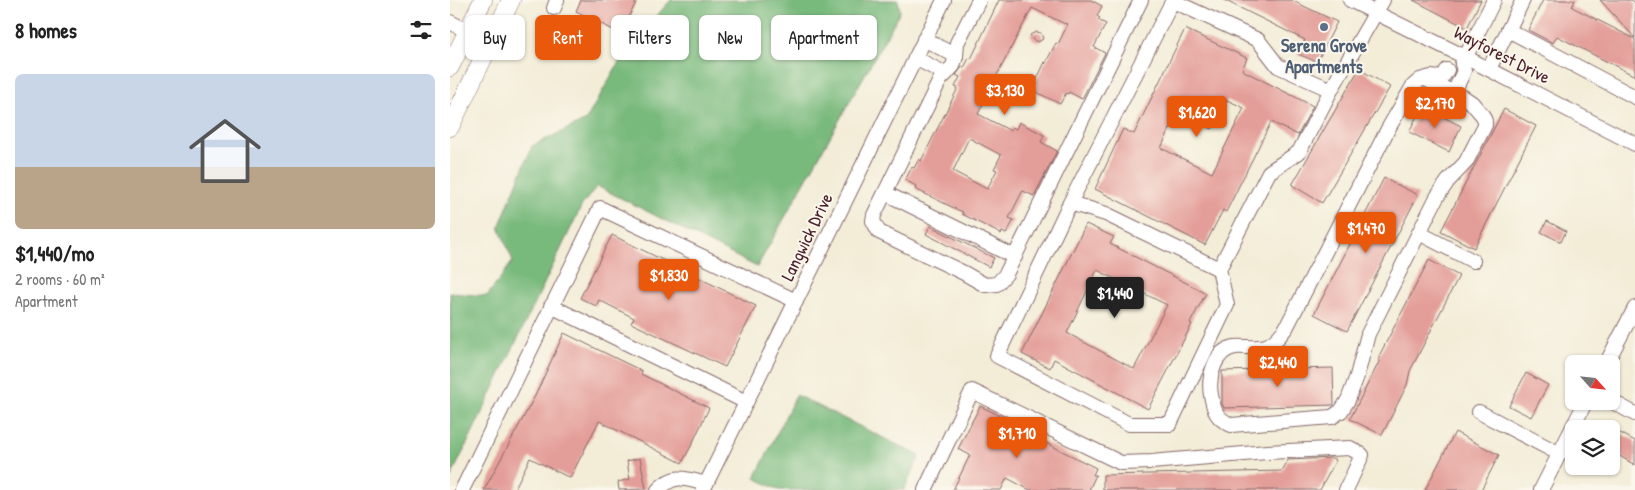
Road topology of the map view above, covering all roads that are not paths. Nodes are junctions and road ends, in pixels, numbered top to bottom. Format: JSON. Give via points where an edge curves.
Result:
{"nodes":[{"id":1,"x":483,"y":0,"type":"edge"},
{"id":2,"x":511,"y":0,"type":"edge"},
{"id":3,"x":944,"y":0,"type":"edge"},
{"id":4,"x":979,"y":0,"type":"edge"},
{"id":5,"x":1141,"y":0,"type":"edge"},
{"id":6,"x":1173,"y":0,"type":"edge"},
{"id":7,"x":1350,"y":0,"type":"edge"},
{"id":8,"x":1383,"y":0,"type":"edge"},
{"id":9,"x":1494,"y":0,"type":"edge"},
{"id":10,"x":1523,"y":0,"type":"edge"},
{"id":11,"x":1376,"y":13,"type":"junction"},
{"id":12,"x":475,"y":15,"type":"edge"},
{"id":13,"x":450,"y":22,"type":"edge"},
{"id":14,"x":465,"y":30,"type":"edge"},
{"id":15,"x":1508,"y":30,"type":"junction"},
{"id":16,"x":465,"y":35,"type":"edge"},
{"id":17,"x":924,"y":39,"type":"junction"},
{"id":18,"x":956,"y":56,"type":"junction"},
{"id":19,"x":915,"y":58,"type":"junction"},
{"id":20,"x":1457,"y":65,"type":"junction"},
{"id":21,"x":450,"y":67,"type":"edge"},
{"id":22,"x":1489,"y":69,"type":"junction"},
{"id":23,"x":946,"y":74,"type":"junction"},
{"id":24,"x":1428,"y":78,"type":"junction"},
{"id":25,"x":1449,"y":89,"type":"junction"},
{"id":26,"x":1331,"y":90,"type":"junction"},
{"id":27,"x":1635,"y":97,"type":"edge"},
{"id":28,"x":450,"y":127,"type":"edge"},
{"id":29,"x":1635,"y":144,"type":"edge"},
{"id":30,"x":885,"y":193,"type":"junction"},
{"id":31,"x":1070,"y":202,"type":"junction"},
{"id":32,"x":1419,"y":234,"type":"junction"},
{"id":33,"x":1015,"y":257,"type":"junction"},
{"id":34,"x":1473,"y":261,"type":"dead end"},
{"id":35,"x":1219,"y":269,"type":"junction"},
{"id":36,"x":796,"y":301,"type":"junction"},
{"id":37,"x":551,"y":306,"type":"junction"},
{"id":38,"x":1635,"y":308,"type":"edge"},
{"id":39,"x":1611,"y":355,"type":"edge"},
{"id":40,"x":746,"y":402,"type":"junction"},
{"id":41,"x":1620,"y":406,"type":"edge"},
{"id":42,"x":1582,"y":410,"type":"edge"},
{"id":43,"x":1479,"y":412,"type":"dead end"},
{"id":44,"x":1635,"y":414,"type":"edge"},
{"id":45,"x":1560,"y":454,"type":"junction"},
{"id":46,"x":705,"y":487,"type":"edge"},
{"id":47,"x":462,"y":490,"type":"edge"},
{"id":48,"x":658,"y":490,"type":"edge"},
{"id":49,"x":925,"y":490,"type":"edge"},
{"id":50,"x":1346,"y":490,"type":"edge"},
{"id":51,"x":1541,"y":490,"type":"edge"}],
"edges":[{"from":1,"to":12,"type":"main road"},
{"from":2,"to":28,"type":"main road"},
{"from":3,"to":17,"type":"street","name":"Langwick Drive"},
{"from":4,"to":18,"type":"street","via":[[957,43]]},
{"from":5,"to":33,"type":"street"},
{"from":6,"to":26,"type":"street","via":[[1258,40],[1278,66]]},
{"from":6,"to":31,"type":"street"},
{"from":7,"to":11,"type":"street","name":"Wayforest Drive"},
{"from":8,"to":11,"type":"street"},
{"from":9,"to":20,"type":"street"},
{"from":10,"to":15,"type":"street"},
{"from":11,"to":20,"type":"street","name":"Wayforest Drive"},
{"from":11,"to":26,"type":"street"},
{"from":13,"to":14,"type":"street"},
{"from":15,"to":22,"type":"street"},
{"from":15,"to":27,"type":"street"},
{"from":16,"to":21,"type":"main road"},
{"from":17,"to":18,"type":"street"},
{"from":17,"to":19,"type":"street","name":"Langwick Drive"},
{"from":18,"to":23,"type":"street"},
{"from":19,"to":23,"type":"street"},
{"from":19,"to":36,"type":"street","name":"Langwick Drive"},
{"from":20,"to":22,"type":"street","name":"Wayforest Drive"},
{"from":20,"to":24,"type":"street","via":[[1435,71]]},
{"from":20,"to":25,"type":"street","via":[[1464,71]]},
{"from":22,"to":29,"type":"street","name":"Wayforest Drive"},
{"from":23,"to":30,"type":"street","via":[[940,80]]},
{"from":24,"to":25,"type":"street"},
{"from":24,"to":32,"type":"street","via":[[1413,86],[1388,129],[1286,328],[1265,346],[1232,348],[1222,354],[1212,370],[1210,381],[1218,417],[1231,425],[1338,414],[1357,376],[1368,334]]},
{"from":25,"to":32,"type":"street","via":[[1472,103],[1483,116],[1485,125],[1466,162],[1437,197]]},
{"from":26,"to":35,"type":"street","via":[[1299,152],[1269,172]]},
{"from":30,"to":33,"type":"street"},
{"from":30,"to":33,"type":"street","via":[[873,221],[879,232],[985,285],[997,284]]},
{"from":31,"to":35,"type":"street","via":[[1106,214]]},
{"from":31,"to":35,"type":"street","via":[[997,356],[1129,424],[1170,424],[1227,305]]},
{"from":32,"to":34,"type":"street"},
{"from":36,"to":37,"type":"street","via":[[600,208]]},
{"from":36,"to":40,"type":"street","name":"Langwick Drive"},
{"from":37,"to":40,"type":"street"},
{"from":37,"to":47,"type":"street"},
{"from":38,"to":39,"type":"street"},
{"from":40,"to":46,"type":"street","name":"Langwick Drive"},
{"from":41,"to":44,"type":"street"},
{"from":42,"to":45,"type":"street"},
{"from":43,"to":45,"type":"street"},
{"from":45,"to":51,"type":"street"},
{"from":46,"to":48,"type":"street","via":[[684,478],[674,478]]},
{"from":49,"to":50,"type":"street","via":[[972,391],[1121,463],[1350,448],[1362,454]]}]}
